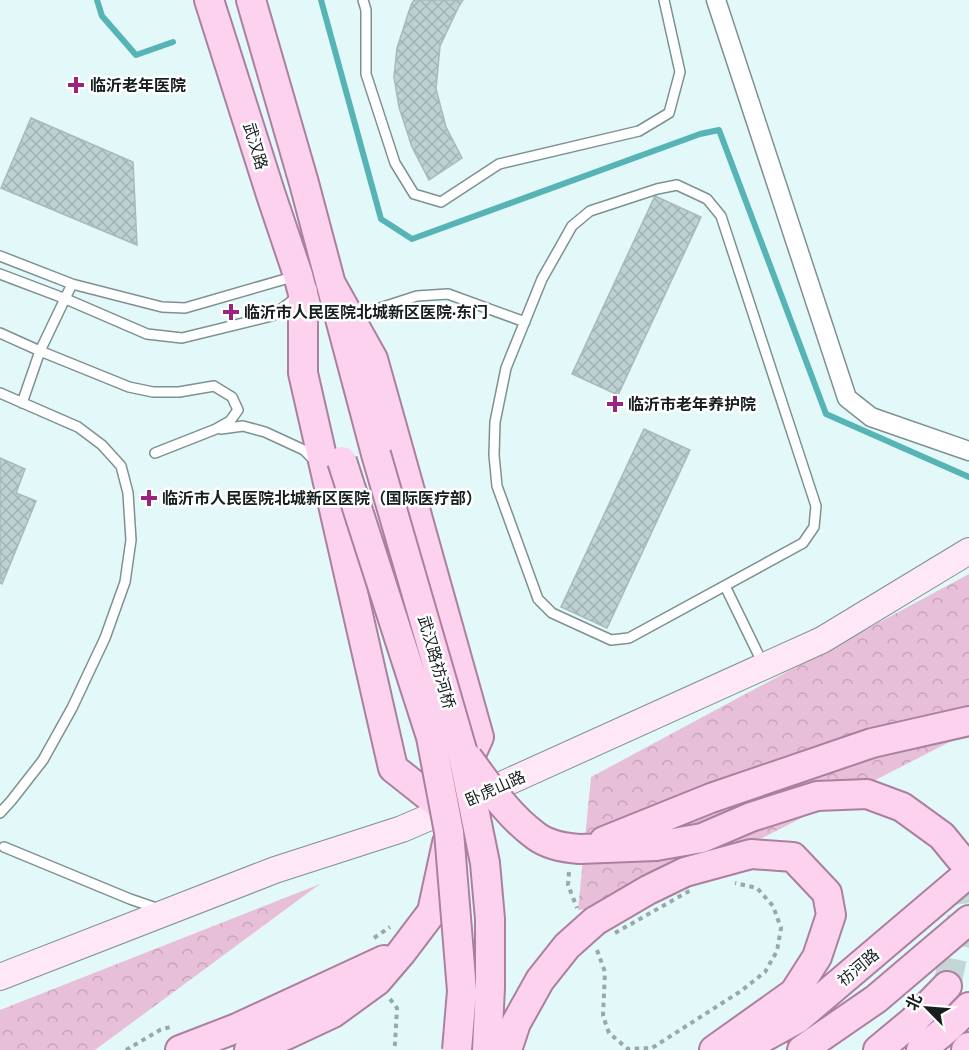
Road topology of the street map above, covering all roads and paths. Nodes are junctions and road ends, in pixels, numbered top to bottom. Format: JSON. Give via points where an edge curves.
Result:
{"nodes":[{"id":1,"x":208,"y":0,"type":"edge"},
{"id":2,"x":251,"y":0,"type":"edge"},
{"id":3,"x":363,"y":0,"type":"edge"},
{"id":4,"x":664,"y":0,"type":"edge"},
{"id":5,"x":716,"y":0,"type":"edge"},
{"id":6,"x":0,"y":256,"type":"edge"},
{"id":7,"x":0,"y":274,"type":"edge"},
{"id":8,"x":330,"y":282,"type":"junction"},
{"id":9,"x":72,"y":284,"type":"junction"},
{"id":10,"x":301,"y":284,"type":"junction"},
{"id":11,"x":66,"y":299,"type":"junction"},
{"id":12,"x":350,"y":318,"type":"junction"},
{"id":13,"x":525,"y":322,"type":"junction"},
{"id":14,"x":0,"y":333,"type":"edge"},
{"id":15,"x":40,"y":351,"type":"junction"},
{"id":16,"x":0,"y":393,"type":"edge"},
{"id":17,"x":22,"y":403,"type":"junction"},
{"id":18,"x":216,"y":429,"type":"junction"},
{"id":19,"x":969,"y":451,"type":"edge"},
{"id":20,"x":155,"y":453,"type":"dead end"},
{"id":21,"x":334,"y":467,"type":"junction"},
{"id":22,"x":969,"y":551,"type":"edge"},
{"id":23,"x":725,"y":586,"type":"junction"},
{"id":24,"x":764,"y":666,"type":"junction"},
{"id":25,"x":969,"y":722,"type":"edge"},
{"id":26,"x":462,"y":750,"type":"junction"},
{"id":27,"x":0,"y":813,"type":"edge"},
{"id":28,"x":448,"y":821,"type":"junction"},
{"id":29,"x":4,"y":847,"type":"dead end"},
{"id":30,"x":575,"y":855,"type":"junction"},
{"id":31,"x":965,"y":866,"type":"edge"},
{"id":32,"x":725,"y":881,"type":"dead end"},
{"id":33,"x":691,"y":890,"type":"dead end"},
{"id":34,"x":167,"y":912,"type":"junction"},
{"id":35,"x":969,"y":920,"type":"edge"},
{"id":36,"x":391,"y":926,"type":"dead end"},
{"id":37,"x":595,"y":930,"type":"junction"},
{"id":38,"x":373,"y":939,"type":"dead end"},
{"id":39,"x":590,"y":949,"type":"dead end"},
{"id":40,"x":401,"y":952,"type":"junction"},
{"id":41,"x":0,"y":977,"type":"edge"},
{"id":42,"x":947,"y":986,"type":"tunnel mouth"},
{"id":43,"x":969,"y":1007,"type":"tunnel mouth"},
{"id":44,"x":397,"y":1008,"type":"dead end"},
{"id":45,"x":176,"y":1038,"type":"edge"},
{"id":46,"x":126,"y":1050,"type":"edge"},
{"id":47,"x":249,"y":1050,"type":"edge"},
{"id":48,"x":393,"y":1050,"type":"edge"},
{"id":49,"x":457,"y":1050,"type":"edge"},
{"id":50,"x":487,"y":1050,"type":"edge"},
{"id":51,"x":507,"y":1050,"type":"edge"},
{"id":52,"x":714,"y":1050,"type":"edge"},
{"id":53,"x":740,"y":1050,"type":"edge"},
{"id":54,"x":802,"y":1050,"type":"edge"},
{"id":55,"x":878,"y":1050,"type":"edge"},
{"id":56,"x":921,"y":1050,"type":"edge"}],
"edges":[{"from":1,"to":10,"type":"main road","name":"武汉路"},
{"from":2,"to":8,"type":"main road"},
{"from":3,"to":4,"type":"lane","via":[[366,74],[395,163],[414,194],[441,202],[499,164],[639,131],[669,113],[680,72]]},
{"from":5,"to":19,"type":"street","via":[[848,398],[871,417]]},
{"from":6,"to":9,"type":"lane"},
{"from":7,"to":11,"type":"lane"},
{"from":8,"to":12,"type":"main road"},
{"from":8,"to":26,"type":"main road","name":"武汉路祊河桥","bridge":true},
{"from":9,"to":10,"type":"lane","via":[[162,308],[185,308]]},
{"from":9,"to":11,"type":"lane"},
{"from":10,"to":11,"type":"lane","via":[[272,316],[182,338],[147,334]]},
{"from":10,"to":21,"type":"main road","name":"武汉路祊河桥"},
{"from":11,"to":15,"type":"lane"},
{"from":12,"to":13,"type":"lane","via":[[417,296],[448,294]]},
{"from":12,"to":28,"type":"main road","via":[[373,359],[479,737]]},
{"from":13,"to":23,"type":"lane","via":[[506,368],[495,422],[494,455],[497,486],[538,599],[552,613],[611,640],[629,638]]},
{"from":13,"to":23,"type":"lane","via":[[542,279],[572,226],[590,211],[677,185],[707,199],[721,216],[816,506],[814,527],[803,543]]},
{"from":14,"to":15,"type":"lane"},
{"from":15,"to":17,"type":"lane"},
{"from":15,"to":18,"type":"lane","via":[[129,387],[153,392],[214,386],[232,397],[238,410],[230,421]]},
{"from":16,"to":17,"type":"lane"},
{"from":17,"to":27,"type":"lane","via":[[78,427],[121,466],[128,493],[131,540],[125,582],[105,638],[72,708],[43,760]]},
{"from":18,"to":20,"type":"lane"},
{"from":18,"to":21,"type":"lane","via":[[243,426],[265,432]]},
{"from":21,"to":28,"type":"main road","name":"武汉路祊河桥","bridge":true,"via":[[431,737]]},
{"from":21,"to":28,"type":"main road","via":[[393,768]]},
{"from":22,"to":24,"type":"street","name":"卧虎山路","via":[[822,640]]},
{"from":23,"to":24,"type":"lane"},
{"from":24,"to":28,"type":"street","name":"卧虎山路"},
{"from":25,"to":30,"type":"main road","via":[[872,743],[711,798]]},
{"from":26,"to":30,"type":"main road","bridge":true,"via":[[505,808],[537,837]]},
{"from":26,"to":50,"type":"main road","name":"武汉路祊河桥","bridge":true,"via":[[485,863],[490,919]]},
{"from":28,"to":34,"type":"street","name":"卧虎山路","via":[[402,829],[275,870]]},
{"from":28,"to":40,"type":"main road","bridge":true,"via":[[432,912]]},
{"from":28,"to":49,"type":"main road","name":"武汉路祊河桥","bridge":true,"via":[[462,991]]},
{"from":29,"to":34,"type":"lane"},
{"from":30,"to":31,"type":"main road","via":[[702,838],[817,796],[867,794],[902,807],[942,836]]},
{"from":30,"to":37,"type":"path","via":[[568,885]]},
{"from":31,"to":53,"type":"main road","name":"祊河路","via":[[797,1019]]},
{"from":32,"to":37,"type":"path","via":[[757,888],[773,906],[781,927],[777,951],[765,972],[741,991],[652,1048],[628,1048],[609,1033],[603,1016],[605,972]]},
{"from":33,"to":37,"type":"path","bridge":true},
{"from":34,"to":41,"type":"street","name":"卧虎山路"},
{"from":35,"to":54,"type":"main road","name":"祊河路","via":[[876,999]]},
{"from":36,"to":38,"type":"path"},
{"from":37,"to":39,"type":"path"},
{"from":37,"to":51,"type":"main road","bridge":true,"via":[[567,946],[540,980],[516,1023]]},
{"from":37,"to":52,"type":"main road","via":[[648,890],[685,872],[751,854],[793,857],[827,893],[831,915],[817,957],[794,993]]},
{"from":40,"to":45,"type":"main road","via":[[237,1028]]},
{"from":40,"to":47,"type":"main road","via":[[377,981],[333,1013]]},
{"from":42,"to":55,"type":"main road"},
{"from":43,"to":56,"type":"main road"},
{"from":44,"to":48,"type":"path"},
{"from":45,"to":46,"type":"path","via":[[160,1030]]}]}
